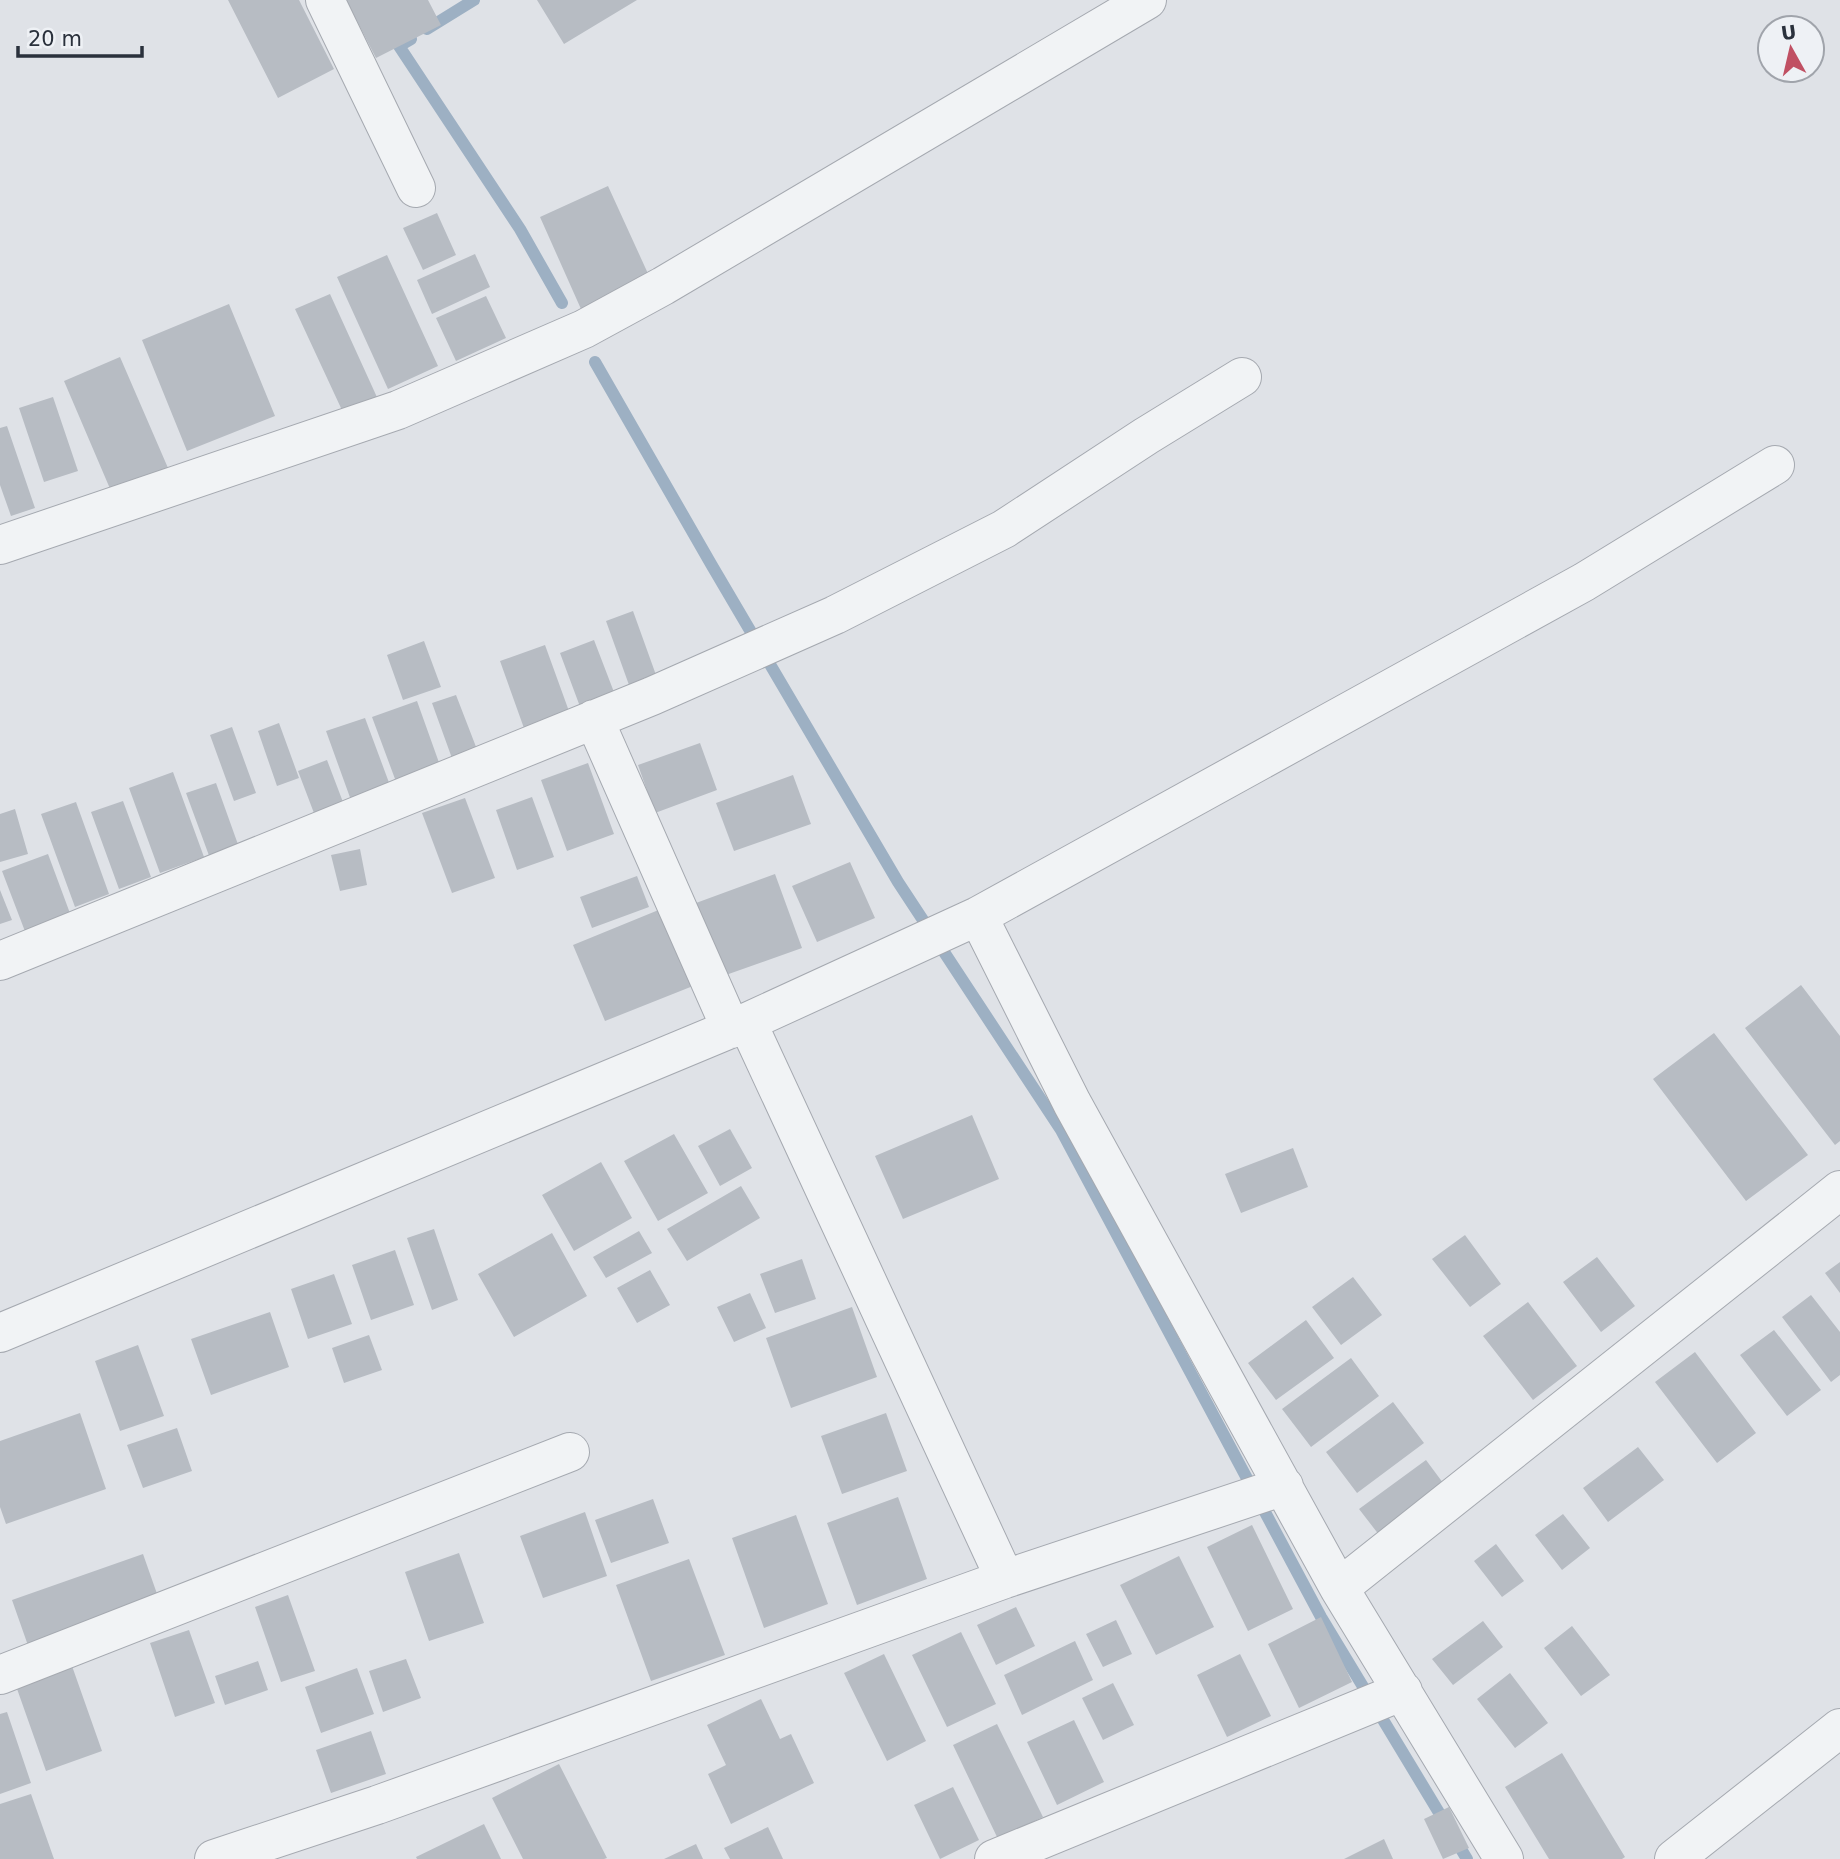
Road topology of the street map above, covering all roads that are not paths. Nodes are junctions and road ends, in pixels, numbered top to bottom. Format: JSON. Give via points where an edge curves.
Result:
{"nodes":[{"id":1,"x":325,"y":0,"type":"edge"},
{"id":2,"x":1147,"y":0,"type":"edge"},
{"id":3,"x":416,"y":188,"type":"dead end"},
{"id":4,"x":1242,"y":377,"type":"dead end"},
{"id":5,"x":1775,"y":466,"type":"dead end"},
{"id":6,"x":0,"y":545,"type":"edge"},
{"id":7,"x":594,"y":719,"type":"junction"},
{"id":8,"x":978,"y":916,"type":"junction"},
{"id":9,"x":0,"y":961,"type":"edge"},
{"id":10,"x":739,"y":1026,"type":"junction"},
{"id":11,"x":1840,"y":1190,"type":"edge"},
{"id":12,"x":0,"y":1333,"type":"edge"},
{"id":13,"x":570,"y":1452,"type":"dead end"},
{"id":14,"x":1284,"y":1486,"type":"junction"},
{"id":15,"x":1005,"y":1578,"type":"junction"},
{"id":16,"x":1339,"y":1588,"type":"junction"},
{"id":17,"x":0,"y":1675,"type":"edge"},
{"id":18,"x":1403,"y":1691,"type":"junction"},
{"id":19,"x":1840,"y":1728,"type":"edge"},
{"id":20,"x":214,"y":1859,"type":"edge"},
{"id":21,"x":994,"y":1859,"type":"edge"},
{"id":22,"x":1504,"y":1859,"type":"edge"},
{"id":23,"x":1674,"y":1859,"type":"edge"}],
"edges":[{"from":1,"to":3,"type":"street"},
{"from":2,"to":6,"type":"street","via":[[584,329],[398,410]]},
{"from":4,"to":7,"type":"street","via":[[1004,530],[835,615]]},
{"from":5,"to":8,"type":"street","via":[[1584,582]]},
{"from":7,"to":9,"type":"street"},
{"from":7,"to":10,"type":"street"},
{"from":8,"to":10,"type":"street"},
{"from":8,"to":14,"type":"street","via":[[1072,1103]]},
{"from":10,"to":12,"type":"street"},
{"from":10,"to":15,"type":"street"},
{"from":11,"to":16,"type":"street"},
{"from":13,"to":17,"type":"street"},
{"from":14,"to":15,"type":"street"},
{"from":14,"to":16,"type":"street"},
{"from":15,"to":20,"type":"street","via":[[377,1805]]},
{"from":16,"to":18,"type":"street"},
{"from":18,"to":21,"type":"street"},
{"from":18,"to":22,"type":"street"},
{"from":19,"to":23,"type":"street"}]}
